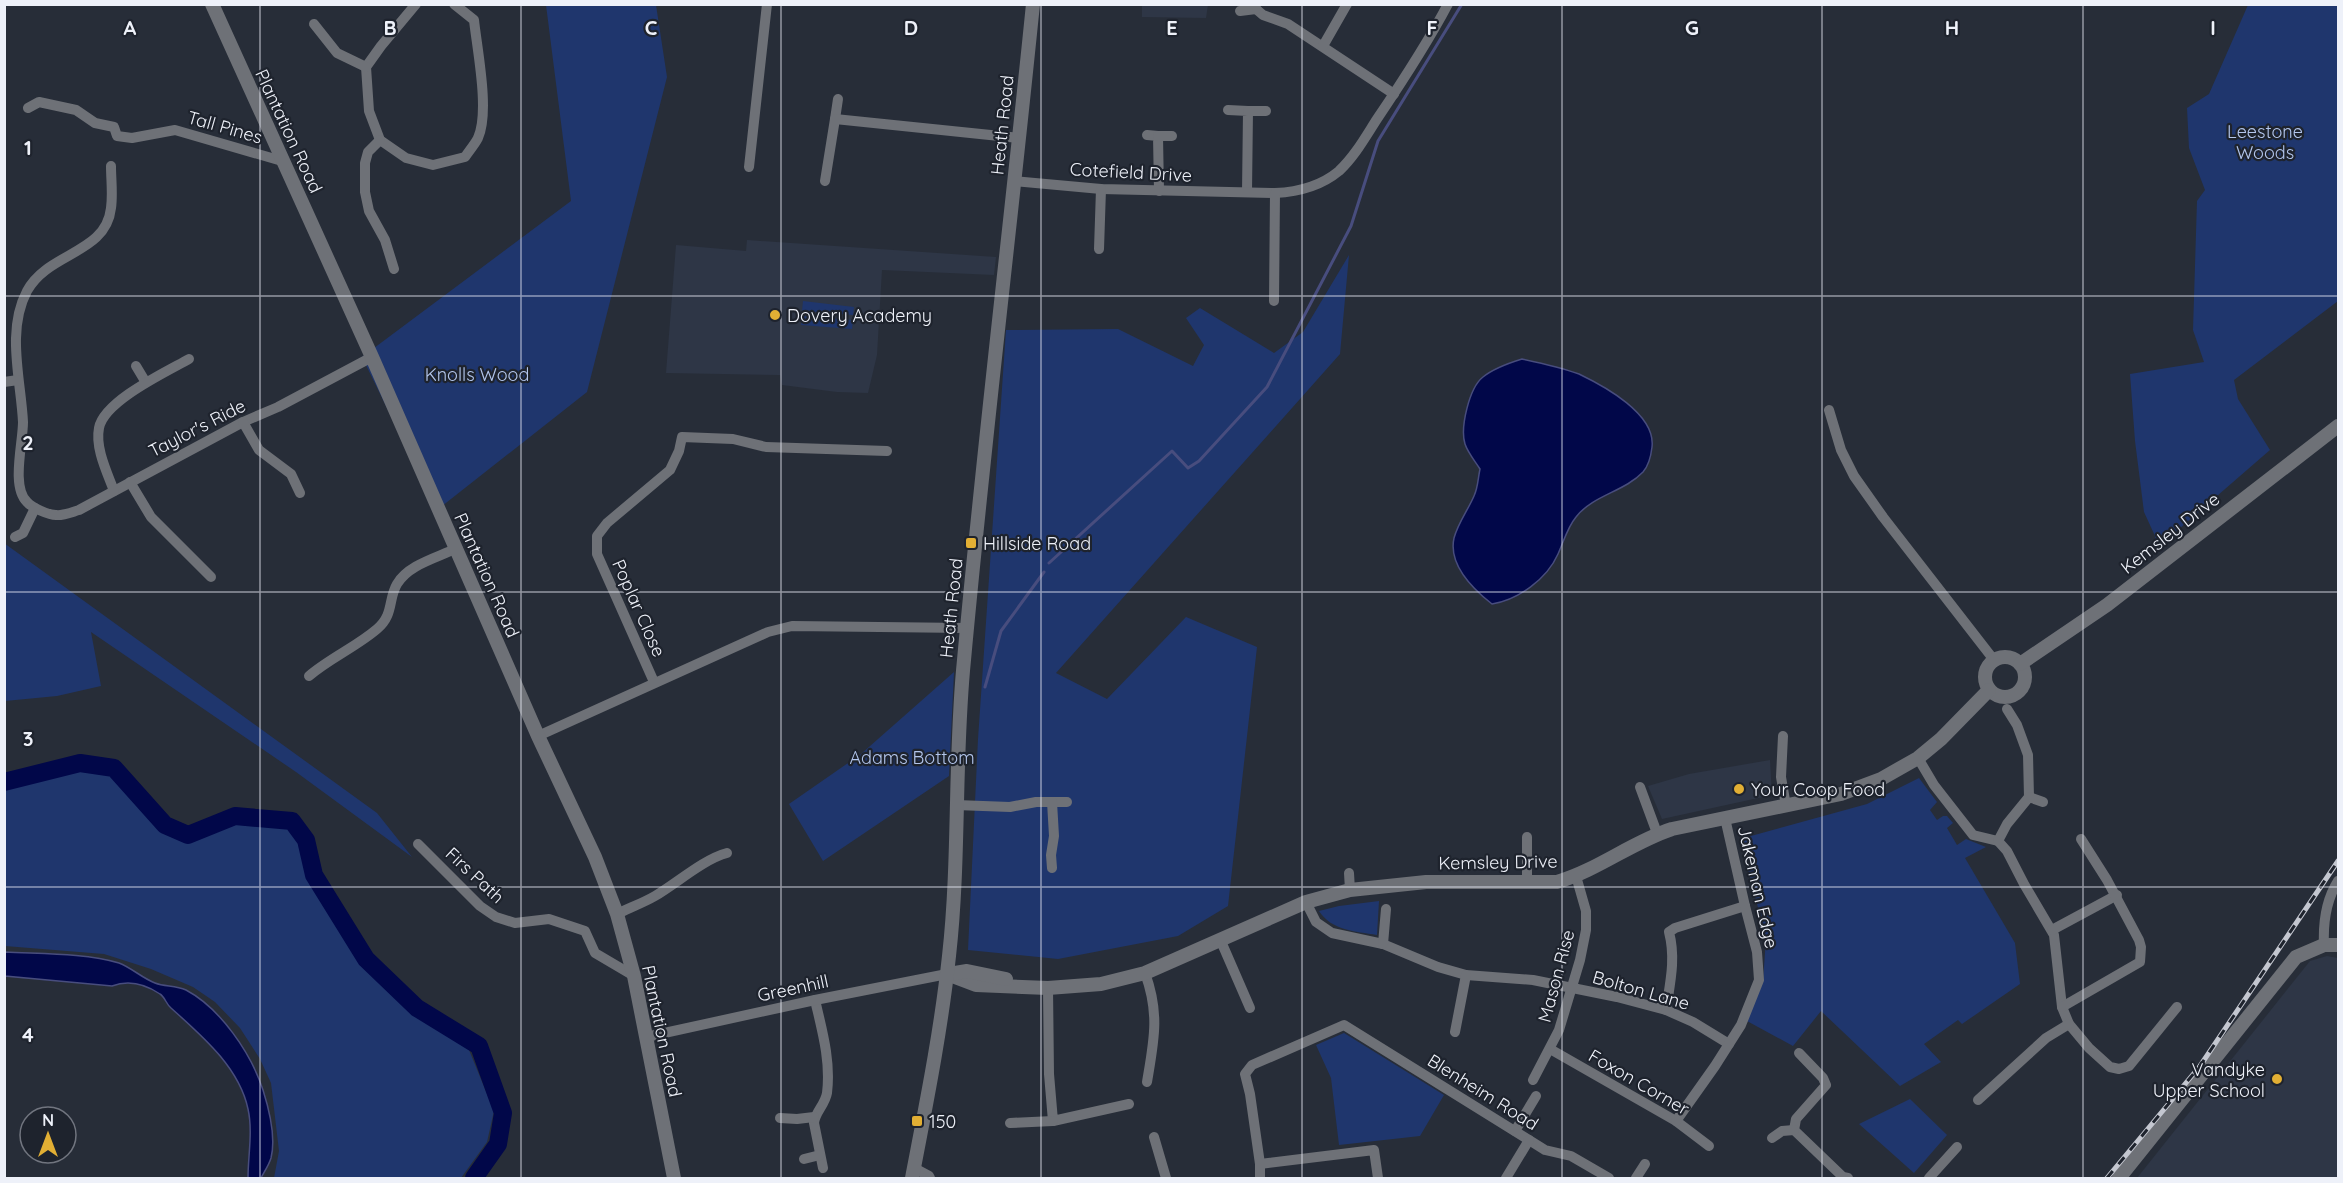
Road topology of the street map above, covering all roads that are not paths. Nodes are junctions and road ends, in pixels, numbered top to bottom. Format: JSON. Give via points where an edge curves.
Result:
{"nodes":[{"id":1,"x":212,"y":4,"type":"edge"},
{"id":2,"x":416,"y":4,"type":"edge"},
{"id":3,"x":454,"y":4,"type":"edge"},
{"id":4,"x":767,"y":4,"type":"edge"},
{"id":5,"x":1033,"y":4,"type":"edge"},
{"id":6,"x":1347,"y":4,"type":"edge"},
{"id":7,"x":1448,"y":4,"type":"edge"},
{"id":8,"x":1255,"y":7,"type":"edge"},
{"id":9,"x":1240,"y":10,"type":"dead end"},
{"id":10,"x":314,"y":24,"type":"dead end"},
{"id":11,"x":1323,"y":46,"type":"junction"},
{"id":12,"x":366,"y":67,"type":"junction"},
{"id":13,"x":1394,"y":94,"type":"junction"},
{"id":14,"x":838,"y":99,"type":"dead end"},
{"id":15,"x":28,"y":108,"type":"dead end"},
{"id":16,"x":1228,"y":110,"type":"dead end"},
{"id":17,"x":1248,"y":111,"type":"junction"},
{"id":18,"x":1266,"y":111,"type":"dead end"},
{"id":19,"x":835,"y":119,"type":"junction"},
{"id":20,"x":1172,"y":136,"type":"dead end"},
{"id":21,"x":1019,"y":138,"type":"junction"},
{"id":22,"x":380,"y":140,"type":"junction"},
{"id":23,"x":282,"y":160,"type":"junction"},
{"id":24,"x":111,"y":166,"type":"dead end"},
{"id":25,"x":749,"y":167,"type":"dead end"},
{"id":26,"x":825,"y":181,"type":"dead end"},
{"id":27,"x":1014,"y":181,"type":"junction"},
{"id":28,"x":1101,"y":189,"type":"junction"},
{"id":29,"x":1159,"y":191,"type":"junction"},
{"id":30,"x":1247,"y":192,"type":"junction"},
{"id":31,"x":1275,"y":193,"type":"junction"},
{"id":32,"x":1099,"y":249,"type":"dead end"},
{"id":33,"x":394,"y":269,"type":"dead end"},
{"id":34,"x":1274,"y":301,"type":"dead end"},
{"id":35,"x":372,"y":357,"type":"junction"},
{"id":36,"x":189,"y":359,"type":"dead end"},
{"id":37,"x":136,"y":366,"type":"dead end"},
{"id":38,"x":18,"y":380,"type":"junction"},
{"id":39,"x":145,"y":381,"type":"junction"},
{"id":40,"x":4,"y":382,"type":"edge"},
{"id":41,"x":1829,"y":410,"type":"dead end"},
{"id":42,"x":243,"y":422,"type":"junction"},
{"id":43,"x":2338,"y":426,"type":"edge"},
{"id":44,"x":887,"y":452,"type":"dead end"},
{"id":45,"x":130,"y":482,"type":"junction"},
{"id":46,"x":114,"y":490,"type":"junction"},
{"id":47,"x":300,"y":493,"type":"dead end"},
{"id":48,"x":35,"y":507,"type":"junction"},
{"id":49,"x":15,"y":537,"type":"dead end"},
{"id":50,"x":455,"y":549,"type":"junction"},
{"id":51,"x":211,"y":577,"type":"dead end"},
{"id":52,"x":967,"y":628,"type":"junction"},
{"id":53,"x":1994,"y":660,"type":"junction"},
{"id":54,"x":2020,"y":664,"type":"junction"},
{"id":55,"x":309,"y":676,"type":"dead end"},
{"id":56,"x":654,"y":682,"type":"junction"},
{"id":57,"x":1989,"y":690,"type":"junction"},
{"id":58,"x":2007,"y":708,"type":"dead end"},
{"id":59,"x":538,"y":736,"type":"junction"},
{"id":60,"x":1783,"y":736,"type":"dead end"},
{"id":61,"x":1918,"y":758,"type":"junction"},
{"id":62,"x":1640,"y":787,"type":"dead end"},
{"id":63,"x":2029,"y":797,"type":"junction"},
{"id":64,"x":1052,"y":802,"type":"junction"},
{"id":65,"x":1067,"y":802,"type":"dead end"},
{"id":66,"x":2043,"y":802,"type":"dead end"},
{"id":67,"x":956,"y":805,"type":"junction"},
{"id":68,"x":1786,"y":806,"type":"junction"},
{"id":69,"x":1725,"y":818,"type":"junction"},
{"id":70,"x":1657,"y":833,"type":"junction"},
{"id":71,"x":1527,"y":837,"type":"dead end"},
{"id":72,"x":2080,"y":839,"type":"dead end"},
{"id":73,"x":1998,"y":841,"type":"junction"},
{"id":74,"x":418,"y":844,"type":"dead end"},
{"id":75,"x":727,"y":853,"type":"dead end"},
{"id":76,"x":1052,"y":868,"type":"dead end"},
{"id":77,"x":1349,"y":873,"type":"dead end"},
{"id":78,"x":1576,"y":876,"type":"junction"},
{"id":79,"x":2338,"y":882,"type":"edge"},
{"id":80,"x":1527,"y":883,"type":"junction"},
{"id":81,"x":1350,"y":890,"type":"junction"},
{"id":82,"x":2116,"y":896,"type":"junction"},
{"id":83,"x":1306,"y":902,"type":"junction"},
{"id":84,"x":1744,"y":906,"type":"junction"},
{"id":85,"x":1386,"y":909,"type":"dead end"},
{"id":86,"x":617,"y":914,"type":"junction"},
{"id":87,"x":2052,"y":930,"type":"junction"},
{"id":88,"x":1220,"y":939,"type":"junction"},
{"id":89,"x":1383,"y":944,"type":"junction"},
{"id":90,"x":2324,"y":945,"type":"junction"},
{"id":91,"x":2338,"y":945,"type":"edge"},
{"id":92,"x":1145,"y":973,"type":"junction"},
{"id":93,"x":947,"y":974,"type":"junction"},
{"id":94,"x":1466,"y":975,"type":"junction"},
{"id":95,"x":634,"y":976,"type":"junction"},
{"id":96,"x":1048,"y":988,"type":"junction"},
{"id":97,"x":1573,"y":988,"type":"junction"},
{"id":98,"x":815,"y":1000,"type":"junction"},
{"id":99,"x":2062,"y":1006,"type":"junction"},
{"id":100,"x":2177,"y":1006,"type":"dead end"},
{"id":101,"x":1250,"y":1008,"type":"dead end"},
{"id":102,"x":1665,"y":1010,"type":"junction"},
{"id":103,"x":2068,"y":1024,"type":"junction"},
{"id":104,"x":1455,"y":1032,"type":"dead end"},
{"id":105,"x":646,"y":1037,"type":"junction"},
{"id":106,"x":1729,"y":1044,"type":"junction"},
{"id":107,"x":1550,"y":1049,"type":"junction"},
{"id":108,"x":1799,"y":1053,"type":"dead end"},
{"id":109,"x":1533,"y":1080,"type":"dead end"},
{"id":110,"x":1147,"y":1082,"type":"dead end"},
{"id":111,"x":1536,"y":1096,"type":"dead end"},
{"id":112,"x":1978,"y":1100,"type":"dead end"},
{"id":113,"x":1129,"y":1104,"type":"dead end"},
{"id":114,"x":814,"y":1117,"type":"junction"},
{"id":115,"x":780,"y":1119,"type":"dead end"},
{"id":116,"x":1053,"y":1121,"type":"junction"},
{"id":117,"x":1676,"y":1121,"type":"junction"},
{"id":118,"x":1010,"y":1123,"type":"dead end"},
{"id":119,"x":1794,"y":1130,"type":"junction"},
{"id":120,"x":1515,"y":1131,"type":"junction"},
{"id":121,"x":1154,"y":1137,"type":"dead end"},
{"id":122,"x":1772,"y":1138,"type":"dead end"},
{"id":123,"x":1529,"y":1140,"type":"junction"},
{"id":124,"x":1709,"y":1146,"type":"dead end"},
{"id":125,"x":1957,"y":1148,"type":"dead end"},
{"id":126,"x":820,"y":1155,"type":"junction"},
{"id":127,"x":804,"y":1159,"type":"dead end"},
{"id":128,"x":1260,"y":1164,"type":"junction"},
{"id":129,"x":1645,"y":1164,"type":"dead end"},
{"id":130,"x":823,"y":1168,"type":"dead end"},
{"id":131,"x":913,"y":1173,"type":"edge"},
{"id":132,"x":1844,"y":1178,"type":"edge"},
{"id":133,"x":674,"y":1179,"type":"edge"},
{"id":134,"x":930,"y":1179,"type":"edge"},
{"id":135,"x":1166,"y":1179,"type":"edge"},
{"id":136,"x":1260,"y":1179,"type":"edge"},
{"id":137,"x":1378,"y":1179,"type":"edge"},
{"id":138,"x":1506,"y":1179,"type":"edge"},
{"id":139,"x":1609,"y":1179,"type":"edge"},
{"id":140,"x":1636,"y":1179,"type":"edge"},
{"id":141,"x":1929,"y":1179,"type":"edge"},
{"id":142,"x":2119,"y":1179,"type":"edge"}],
"edges":[{"from":1,"to":23,"type":"street","name":"Plantation Road"},
{"from":2,"to":12,"type":"street"},
{"from":3,"to":22,"type":"street","via":[[474,20],[482,86],[479,137],[465,157],[433,165],[406,158]]},
{"from":4,"to":25,"type":"street"},
{"from":5,"to":21,"type":"street","name":"Heath Road"},
{"from":6,"to":11,"type":"street"},
{"from":7,"to":13,"type":"street","name":"Cotefield Drive"},
{"from":8,"to":9,"type":"street"},
{"from":8,"to":11,"type":"street"},
{"from":10,"to":12,"type":"street","via":[[337,54]]},
{"from":11,"to":13,"type":"street"},
{"from":12,"to":22,"type":"street","via":[[369,111]]},
{"from":13,"to":31,"type":"street","name":"Cotefield Drive","via":[[1338,171],[1318,184]]},
{"from":14,"to":19,"type":"street"},
{"from":15,"to":23,"type":"street","name":"Tall Pines","via":[[39,102],[76,110],[95,123],[114,127],[117,136],[132,138],[175,130]]},
{"from":16,"to":17,"type":"street"},
{"from":17,"to":18,"type":"street"},
{"from":17,"to":30,"type":"street"},
{"from":19,"to":21,"type":"street"},
{"from":19,"to":26,"type":"street"},
{"from":20,"to":29,"type":"street","via":[[1153,135]]},
{"from":21,"to":27,"type":"street","name":"Heath Road"},
{"from":22,"to":33,"type":"street","via":[[368,152],[365,192]]},
{"from":23,"to":35,"type":"street","name":"Plantation Road"},
{"from":24,"to":38,"type":"street","via":[[111,209],[103,231],[86,246],[43,270],[27,292],[19,317]]},
{"from":27,"to":28,"type":"street","name":"Cotefield Drive"},
{"from":27,"to":52,"type":"street","name":"Heath Road"},
{"from":28,"to":29,"type":"street","name":"Cotefield Drive"},
{"from":28,"to":32,"type":"street"},
{"from":29,"to":30,"type":"street","name":"Cotefield Drive"},
{"from":30,"to":31,"type":"street","name":"Cotefield Drive"},
{"from":31,"to":34,"type":"street"},
{"from":35,"to":42,"type":"street","name":"Taylor's Ride"},
{"from":35,"to":50,"type":"street","name":"Plantation Road"},
{"from":36,"to":39,"type":"street"},
{"from":37,"to":39,"type":"street"},
{"from":38,"to":40,"type":"street"},
{"from":38,"to":48,"type":"street","via":[[23,423],[20,491],[26,502]]},
{"from":39,"to":46,"type":"street","via":[[112,405],[99,428],[99,447]]},
{"from":41,"to":53,"type":"street","via":[[1854,476]]},
{"from":42,"to":45,"type":"street","name":"Taylor's Ride"},
{"from":42,"to":47,"type":"street","via":[[259,450],[291,474]]},
{"from":43,"to":54,"type":"street","name":"Kemsley Drive","via":[[2108,604]]},
{"from":44,"to":56,"type":"street","name":"Poplar Close","via":[[766,447],[682,433],[670,470],[597,536],[597,554]]},
{"from":45,"to":46,"type":"street","name":"Taylor's Ride"},
{"from":45,"to":51,"type":"street","via":[[151,517]]},
{"from":46,"to":48,"type":"street","name":"Taylor's Ride","via":[[79,510],[56,515]]},
{"from":48,"to":49,"type":"street","via":[[23,533]]},
{"from":50,"to":55,"type":"street","via":[[409,570],[396,585],[390,613],[379,628]]},
{"from":50,"to":59,"type":"street","name":"Plantation Road"},
{"from":52,"to":56,"type":"street","via":[[792,626],[768,632]]},
{"from":52,"to":67,"type":"street","name":"Heath Road"},
{"from":53,"to":54,"type":"street","via":[[2007,657]]},
{"from":53,"to":57,"type":"street","via":[[1984,675]]},
{"from":54,"to":57,"type":"street","via":[[2025,679],[2018,693],[2002,697]]},
{"from":56,"to":59,"type":"street"},
{"from":57,"to":61,"type":"street","name":"Kemsley Drive"},
{"from":58,"to":63,"type":"street","via":[[2028,755]]},
{"from":59,"to":86,"type":"street","name":"Plantation Road","via":[[595,856]]},
{"from":60,"to":68,"type":"street","via":[[1781,777]]},
{"from":61,"to":68,"type":"street","name":"Kemsley Drive","via":[[1881,779],[1841,794]]},
{"from":61,"to":73,"type":"street","via":[[1973,835]]},
{"from":62,"to":70,"type":"street"},
{"from":63,"to":66,"type":"street"},
{"from":63,"to":73,"type":"street"},
{"from":64,"to":65,"type":"street"},
{"from":64,"to":67,"type":"street","via":[[1010,807]]},
{"from":64,"to":76,"type":"street"},
{"from":67,"to":93,"type":"street","name":"Heath Road"},
{"from":68,"to":69,"type":"street","name":"Kemsley Drive"},
{"from":69,"to":70,"type":"street","name":"Kemsley Drive"},
{"from":69,"to":84,"type":"street","name":"Jakeman Edge"},
{"from":70,"to":78,"type":"street","name":"Kemsley Drive"},
{"from":71,"to":80,"type":"street"},
{"from":72,"to":82,"type":"street"},
{"from":73,"to":87,"type":"street","via":[[2007,850]]},
{"from":74,"to":95,"type":"street","name":"Firs Path","via":[[496,917],[514,923],[549,919],[585,931],[595,953]]},
{"from":75,"to":86,"type":"street","via":[[713,857],[653,898]]},
{"from":77,"to":81,"type":"street"},
{"from":78,"to":80,"type":"street","name":"Kemsley Drive","via":[[1557,882]]},
{"from":78,"to":97,"type":"street","name":"Mason Rise","via":[[1586,911],[1586,930]]},
{"from":79,"to":90,"type":"street","via":[[2327,910]]},
{"from":80,"to":81,"type":"street","name":"Kemsley Drive","via":[[1426,882]]},
{"from":81,"to":83,"type":"street","name":"Kemsley Drive"},
{"from":82,"to":87,"type":"street"},
{"from":82,"to":99,"type":"street","via":[[2141,947],[2140,962]]},
{"from":83,"to":88,"type":"street","name":"Kemsley Drive"},
{"from":83,"to":89,"type":"street","name":"Bolton Lane","via":[[1316,922],[1332,933]]},
{"from":84,"to":102,"type":"street","via":[[1669,932],[1673,964]]},
{"from":84,"to":106,"type":"street","name":"Jakeman Edge","via":[[1757,952],[1759,980]]},
{"from":85,"to":89,"type":"street"},
{"from":86,"to":95,"type":"street","name":"Plantation Road"},
{"from":87,"to":99,"type":"street"},
{"from":88,"to":92,"type":"street","name":"Kemsley Drive"},
{"from":88,"to":101,"type":"street"},
{"from":89,"to":94,"type":"street","name":"Bolton Lane"},
{"from":90,"to":91,"type":"street"},
{"from":90,"to":142,"type":"street","via":[[2296,957]]},
{"from":92,"to":96,"type":"street","name":"Kemsley Drive","via":[[1101,984]]},
{"from":92,"to":110,"type":"street","via":[[1154,1000],[1156,1027]]},
{"from":93,"to":96,"type":"street","name":"Kemsley Drive","via":[[968,971]]},
{"from":93,"to":98,"type":"street","name":"Greenhill"},
{"from":93,"to":131,"type":"street","name":"Heath Road"},
{"from":94,"to":97,"type":"street","name":"Bolton Lane","via":[[1533,980]]},
{"from":94,"to":104,"type":"street"},
{"from":95,"to":105,"type":"street","name":"Plantation Road"},
{"from":96,"to":116,"type":"street","via":[[1048,1074]]},
{"from":97,"to":102,"type":"street","name":"Bolton Lane"},
{"from":97,"to":107,"type":"street","name":"Mason Rise"},
{"from":98,"to":105,"type":"street","name":"Greenhill"},
{"from":98,"to":114,"type":"street","via":[[828,1056],[827,1095]]},
{"from":99,"to":103,"type":"street"},
{"from":100,"to":103,"type":"street","via":[[2129,1065],[2119,1069],[2103,1061]]},
{"from":102,"to":106,"type":"street","name":"Bolton Lane"},
{"from":103,"to":112,"type":"street","via":[[2046,1038]]},
{"from":105,"to":133,"type":"street","name":"Plantation Road"},
{"from":106,"to":117,"type":"street","name":"Jakeman Edge"},
{"from":107,"to":109,"type":"street","name":"Mason Rise"},
{"from":107,"to":117,"type":"street","name":"Foxon Corner"},
{"from":108,"to":119,"type":"street","via":[[1826,1085],[1796,1119]]},
{"from":111,"to":120,"type":"street"},
{"from":113,"to":116,"type":"street"},
{"from":114,"to":115,"type":"street"},
{"from":114,"to":126,"type":"street"},
{"from":116,"to":118,"type":"street"},
{"from":117,"to":124,"type":"street","name":"Foxon Corner"},
{"from":119,"to":122,"type":"street","via":[[1782,1131]]},
{"from":119,"to":132,"type":"street"},
{"from":120,"to":123,"type":"street","name":"Blenheim Road"},
{"from":120,"to":128,"type":"street","name":"Blenheim Road","via":[[1344,1024],[1252,1065],[1245,1074]]},
{"from":121,"to":135,"type":"street"},
{"from":123,"to":138,"type":"street"},
{"from":123,"to":139,"type":"street","name":"Blenheim Road","via":[[1545,1150],[1571,1156]]},
{"from":125,"to":141,"type":"street"},
{"from":126,"to":127,"type":"street"},
{"from":126,"to":130,"type":"street"},
{"from":128,"to":136,"type":"street"},
{"from":128,"to":137,"type":"street","via":[[1374,1150]]},
{"from":129,"to":140,"type":"street"},
{"from":131,"to":134,"type":"street"}]}
